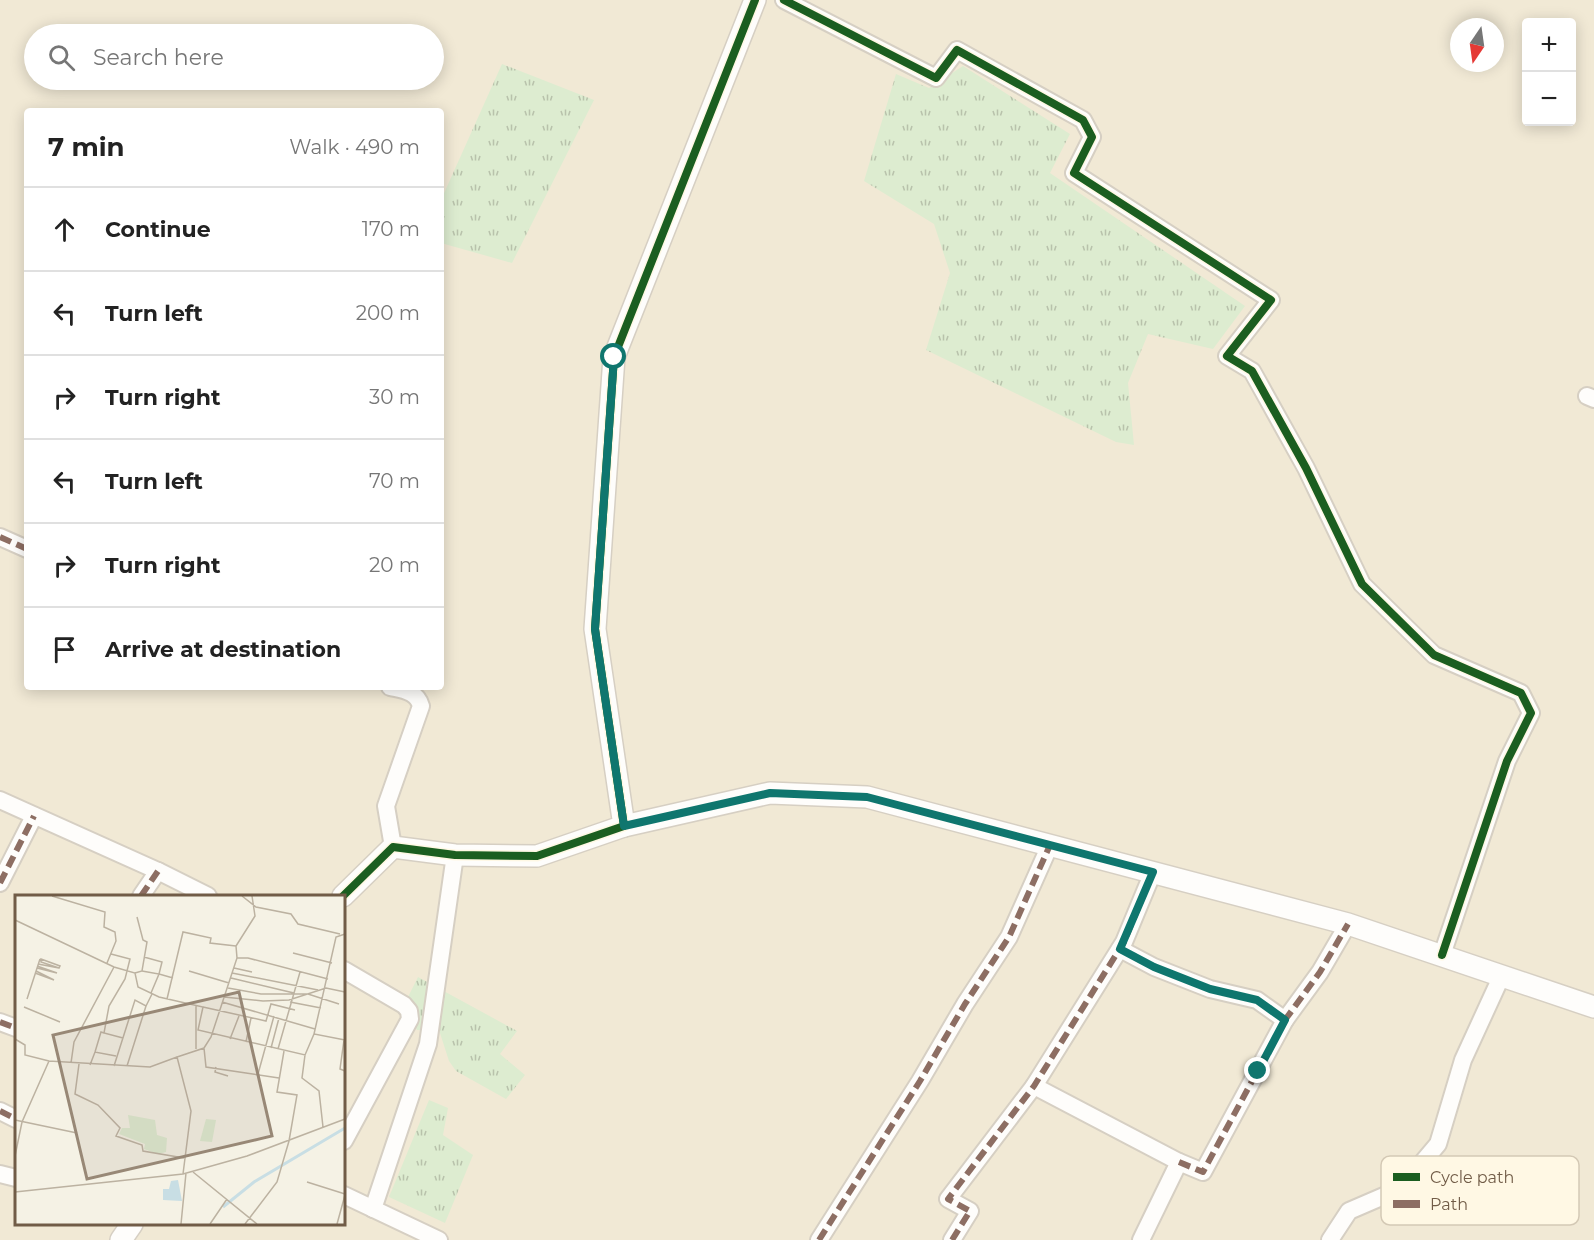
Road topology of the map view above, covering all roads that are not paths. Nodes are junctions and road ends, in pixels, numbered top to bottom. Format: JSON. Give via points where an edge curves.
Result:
{"nodes":[{"id":1,"x":755,"y":0,"type":"edge"},
{"id":2,"x":784,"y":0,"type":"edge"},
{"id":3,"x":0,"y":538,"type":"edge"},
{"id":4,"x":24,"y":548,"type":"edge"},
{"id":5,"x":400,"y":690,"type":"edge"},
{"id":6,"x":0,"y":800,"type":"edge"},
{"id":7,"x":34,"y":816,"type":"junction"},
{"id":8,"x":624,"y":826,"type":"junction"},
{"id":9,"x":1050,"y":845,"type":"junction"},
{"id":10,"x":393,"y":848,"type":"junction"},
{"id":11,"x":455,"y":855,"type":"junction"},
{"id":12,"x":158,"y":871,"type":"junction"},
{"id":13,"x":1153,"y":872,"type":"junction"},
{"id":14,"x":0,"y":883,"type":"edge"},
{"id":15,"x":142,"y":895,"type":"edge"},
{"id":16,"x":204,"y":895,"type":"edge"},
{"id":17,"x":345,"y":895,"type":"edge"},
{"id":18,"x":1348,"y":924,"type":"junction"},
{"id":19,"x":1120,"y":949,"type":"junction"},
{"id":20,"x":1442,"y":955,"type":"junction"},
{"id":21,"x":345,"y":971,"type":"edge"},
{"id":22,"x":1502,"y":975,"type":"junction"},
{"id":23,"x":1594,"y":1007,"type":"edge"},
{"id":24,"x":1285,"y":1020,"type":"junction"},
{"id":25,"x":0,"y":1022,"type":"edge"},
{"id":26,"x":15,"y":1028,"type":"edge"},
{"id":27,"x":1034,"y":1086,"type":"junction"},
{"id":28,"x":0,"y":1112,"type":"edge"},
{"id":29,"x":15,"y":1119,"type":"edge"},
{"id":30,"x":345,"y":1139,"type":"edge"},
{"id":31,"x":1428,"y":1156,"type":"edge"},
{"id":32,"x":1179,"y":1162,"type":"junction"},
{"id":33,"x":0,"y":1174,"type":"edge"},
{"id":34,"x":15,"y":1178,"type":"edge"},
{"id":35,"x":345,"y":1195,"type":"edge"},
{"id":36,"x":1381,"y":1197,"type":"edge"},
{"id":37,"x":373,"y":1209,"type":"junction"},
{"id":38,"x":439,"y":1240,"type":"edge"},
{"id":39,"x":819,"y":1240,"type":"edge"},
{"id":40,"x":952,"y":1240,"type":"edge"},
{"id":41,"x":1141,"y":1240,"type":"edge"},
{"id":42,"x":1330,"y":1240,"type":"edge"}],
"edges":[{"from":1,"to":8,"type":"street","via":[[614,357],[595,629]]},
{"from":2,"to":20,"type":"street","via":[[936,78],[957,50],[1083,120],[1092,136],[1074,173],[1272,300],[1227,356],[1252,371],[1306,468],[1362,584],[1434,655],[1521,693],[1531,713],[1507,761]]},
{"from":3,"to":4,"type":"street"},
{"from":5,"to":10,"type":"street","via":[[419,698],[420,706],[386,806]]},
{"from":6,"to":7,"type":"street"},
{"from":7,"to":12,"type":"street"},
{"from":7,"to":14,"type":"street"},
{"from":8,"to":9,"type":"street","via":[[770,793],[867,797]]},
{"from":8,"to":11,"type":"street","via":[[537,856]]},
{"from":9,"to":13,"type":"street"},
{"from":9,"to":39,"type":"street","via":[[1009,937]]},
{"from":10,"to":11,"type":"street"},
{"from":10,"to":17,"type":"street"},
{"from":11,"to":37,"type":"street","via":[[428,1044]]},
{"from":12,"to":15,"type":"street"},
{"from":12,"to":16,"type":"street"},
{"from":13,"to":18,"type":"street"},
{"from":13,"to":19,"type":"street"},
{"from":18,"to":20,"type":"street"},
{"from":18,"to":24,"type":"street"},
{"from":19,"to":24,"type":"street","via":[[1210,989],[1257,1000]]},
{"from":19,"to":27,"type":"street"},
{"from":20,"to":22,"type":"street"},
{"from":21,"to":30,"type":"street","via":[[404,1005],[410,1019]]},
{"from":22,"to":23,"type":"street"},
{"from":22,"to":31,"type":"street","via":[[1463,1060],[1438,1144]]},
{"from":24,"to":32,"type":"street","via":[[1203,1172]]},
{"from":25,"to":26,"type":"street"},
{"from":27,"to":32,"type":"street"},
{"from":27,"to":40,"type":"street","via":[[948,1199],[970,1211]]},
{"from":28,"to":29,"type":"street"},
{"from":32,"to":41,"type":"street"},
{"from":33,"to":34,"type":"street"},
{"from":35,"to":37,"type":"street"},
{"from":36,"to":42,"type":"street","via":[[1349,1211]]},
{"from":37,"to":38,"type":"street"}]}
